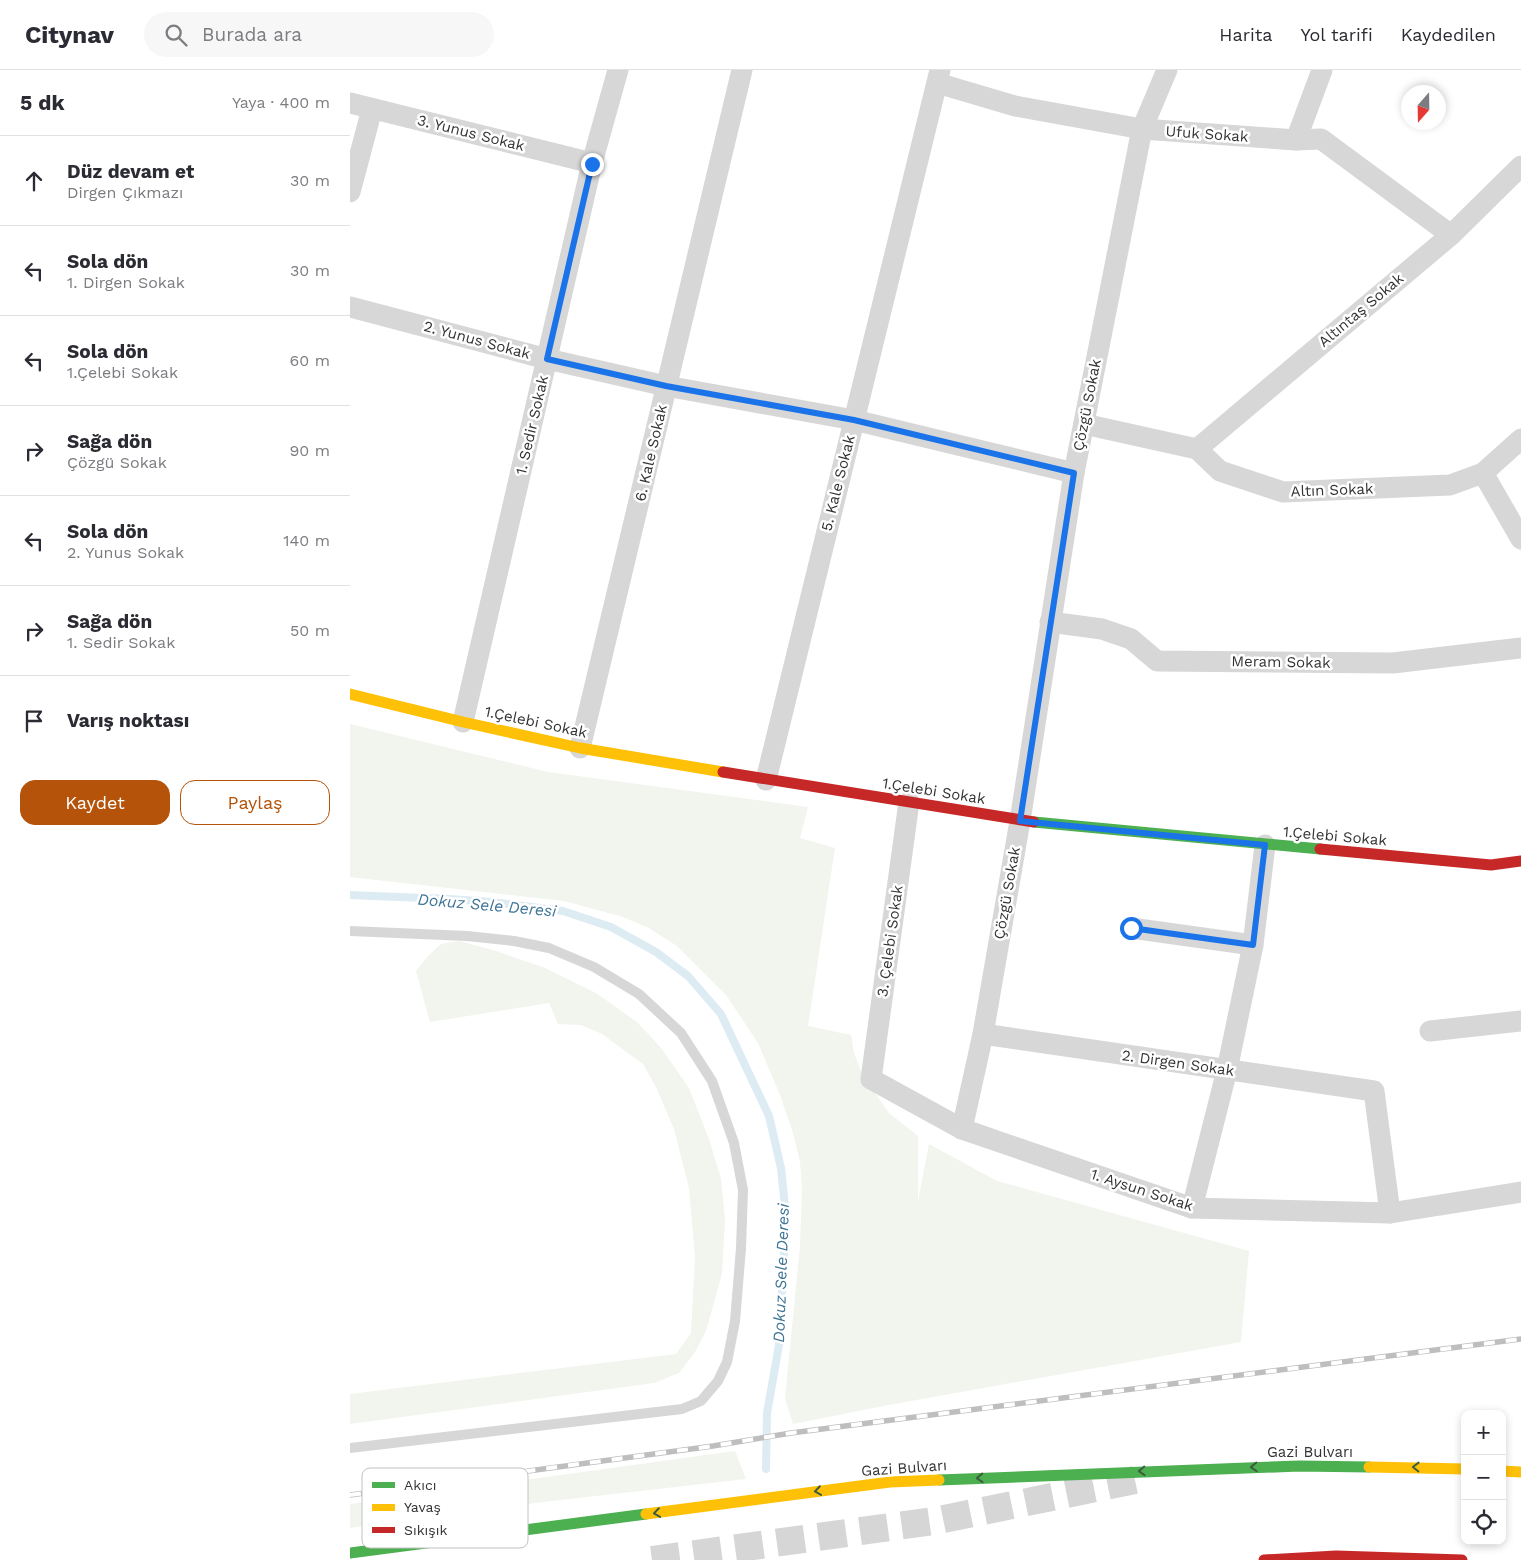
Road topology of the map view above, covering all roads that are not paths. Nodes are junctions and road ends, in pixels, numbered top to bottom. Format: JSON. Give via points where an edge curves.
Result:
{"nodes":[{"id":1,"x":618,"y":70,"type":"edge"},
{"id":2,"x":742,"y":70,"type":"edge"},
{"id":3,"x":1167,"y":70,"type":"edge"},
{"id":4,"x":1322,"y":70,"type":"edge"},
{"id":5,"x":938,"y":76,"type":"edge"},
{"id":6,"x":350,"y":103,"type":"edge"},
{"id":7,"x":372,"y":109,"type":"junction"},
{"id":8,"x":1142,"y":129,"type":"junction"},
{"id":9,"x":1296,"y":140,"type":"junction"},
{"id":10,"x":592,"y":164,"type":"junction"},
{"id":11,"x":1521,"y":166,"type":"edge"},
{"id":12,"x":350,"y":192,"type":"edge"},
{"id":13,"x":1451,"y":234,"type":"junction"},
{"id":14,"x":350,"y":307,"type":"edge"},
{"id":15,"x":547,"y":359,"type":"junction"},
{"id":16,"x":666,"y":386,"type":"junction"},
{"id":17,"x":854,"y":420,"type":"junction"},
{"id":18,"x":1084,"y":424,"type":"junction"},
{"id":19,"x":1521,"y":440,"type":"edge"},
{"id":20,"x":1197,"y":449,"type":"junction"},
{"id":21,"x":1074,"y":473,"type":"junction"},
{"id":22,"x":1483,"y":473,"type":"junction"},
{"id":23,"x":1521,"y":538,"type":"edge"},
{"id":24,"x":1050,"y":622,"type":"junction"},
{"id":25,"x":1521,"y":648,"type":"edge"},
{"id":26,"x":350,"y":694,"type":"edge"},
{"id":27,"x":463,"y":722,"type":"junction"},
{"id":28,"x":580,"y":748,"type":"junction"},
{"id":29,"x":766,"y":780,"type":"junction"},
{"id":30,"x":909,"y":802,"type":"junction"},
{"id":31,"x":1020,"y":821,"type":"junction"},
{"id":32,"x":1265,"y":845,"type":"junction"},
{"id":33,"x":1521,"y":861,"type":"edge"},
{"id":34,"x":1131,"y":928,"type":"dead end"},
{"id":35,"x":350,"y":932,"type":"edge"},
{"id":36,"x":1253,"y":945,"type":"junction"},
{"id":37,"x":1521,"y":1021,"type":"edge"},
{"id":38,"x":1430,"y":1031,"type":"dead end"},
{"id":39,"x":983,"y":1034,"type":"junction"},
{"id":40,"x":1227,"y":1070,"type":"junction"},
{"id":41,"x":870,"y":1079,"type":"joint"},
{"id":42,"x":962,"y":1129,"type":"junction"},
{"id":43,"x":1521,"y":1192,"type":"edge"},
{"id":44,"x":1192,"y":1208,"type":"junction"},
{"id":45,"x":1390,"y":1212,"type":"junction"},
{"id":46,"x":350,"y":1448,"type":"edge"},
{"id":47,"x":1461,"y":1469,"type":"edge"},
{"id":48,"x":1506,"y":1471,"type":"edge"},
{"id":49,"x":1521,"y":1472,"type":"edge"},
{"id":50,"x":528,"y":1530,"type":"edge"},
{"id":51,"x":388,"y":1548,"type":"edge"},
{"id":52,"x":350,"y":1553,"type":"edge"},
{"id":53,"x":1402,"y":1559,"type":"edge"},
{"id":54,"x":1264,"y":1560,"type":"edge"},
{"id":55,"x":1462,"y":1560,"type":"edge"}],
"edges":[{"from":1,"to":10,"type":"street","name":"1. Sedir Sokak"},
{"from":2,"to":16,"type":"street","name":"6. Kale Sokak"},
{"from":3,"to":8,"type":"street","name":"Çözgü Sokak"},
{"from":4,"to":9,"type":"street"},
{"from":5,"to":8,"type":"street","name":"Ufuk Sokak","via":[[1015,106]]},
{"from":5,"to":17,"type":"street","name":"5. Kale Sokak"},
{"from":6,"to":7,"type":"street","name":"3. Yunus Sokak"},
{"from":7,"to":10,"type":"street","name":"3. Yunus Sokak"},
{"from":7,"to":12,"type":"street"},
{"from":8,"to":9,"type":"street","name":"Ufuk Sokak"},
{"from":8,"to":18,"type":"street","name":"Çözgü Sokak"},
{"from":9,"to":13,"type":"street","name":"Ufuk Sokak","via":[[1321,139]]},
{"from":10,"to":15,"type":"street","name":"1. Sedir Sokak"},
{"from":11,"to":13,"type":"street","name":"Altıntaş Sokak"},
{"from":13,"to":20,"type":"street","name":"Altıntaş Sokak"},
{"from":14,"to":15,"type":"street","name":"2. Yunus Sokak"},
{"from":15,"to":16,"type":"street","name":"2. Yunus Sokak"},
{"from":15,"to":27,"type":"street","name":"1. Sedir Sokak"},
{"from":16,"to":17,"type":"street","name":"2. Yunus Sokak"},
{"from":16,"to":28,"type":"street","name":"6. Kale Sokak"},
{"from":17,"to":21,"type":"street","name":"2. Yunus Sokak"},
{"from":17,"to":29,"type":"street","name":"5. Kale Sokak"},
{"from":18,"to":20,"type":"street"},
{"from":18,"to":21,"type":"street","name":"Çözgü Sokak"},
{"from":19,"to":22,"type":"street","name":"Altın Sokak"},
{"from":20,"to":22,"type":"street","name":"Altın Sokak","via":[[1220,471],[1283,492],[1450,485]]},
{"from":21,"to":24,"type":"street","name":"Çözgü Sokak"},
{"from":22,"to":23,"type":"street"},
{"from":24,"to":25,"type":"street","name":"Meram Sokak","via":[[1102,629],[1131,639],[1157,661],[1393,663]]},
{"from":24,"to":31,"type":"street","name":"Çözgü Sokak"},
{"from":26,"to":27,"type":"main road","name":"1.Çelebi Sokak"},
{"from":27,"to":28,"type":"main road","name":"1.Çelebi Sokak"},
{"from":28,"to":29,"type":"main road","name":"1.Çelebi Sokak"},
{"from":29,"to":30,"type":"main road","name":"1.Çelebi Sokak"},
{"from":30,"to":31,"type":"main road","name":"1.Çelebi Sokak"},
{"from":30,"to":41,"type":"street","name":"3. Çelebi Sokak"},
{"from":31,"to":32,"type":"main road","name":"1.Çelebi Sokak"},
{"from":31,"to":39,"type":"street","name":"Çözgü Sokak"},
{"from":32,"to":33,"type":"main road","name":"1.Çelebi Sokak","via":[[1491,865]]},
{"from":32,"to":36,"type":"street"},
{"from":34,"to":36,"type":"street"},
{"from":35,"to":46,"type":"lane","via":[[467,936],[550,948],[594,967],[639,994],[681,1033],[712,1081],[734,1143],[744,1190],[734,1329],[727,1362],[718,1381],[701,1401],[682,1409]]},
{"from":36,"to":40,"type":"street"},
{"from":37,"to":38,"type":"street"},
{"from":39,"to":40,"type":"street","name":"2. Dirgen Sokak"},
{"from":39,"to":42,"type":"street","name":"Çözgü Sokak"},
{"from":40,"to":44,"type":"street"},
{"from":40,"to":45,"type":"street","name":"2. Dirgen Sokak","via":[[1374,1091]]},
{"from":41,"to":42,"type":"street","name":"1. Aysun Sokak"},
{"from":42,"to":44,"type":"street","name":"1. Aysun Sokak"},
{"from":43,"to":45,"type":"street","name":"1. Aysun Sokak"},
{"from":44,"to":45,"type":"street","name":"1. Aysun Sokak"},
{"from":47,"to":50,"type":"main road","name":"Gazi Bulvarı","one_way":true,"via":[[1299,1466],[890,1482]]},
{"from":48,"to":49,"type":"main road"},
{"from":51,"to":52,"type":"main road","name":"Gazi Bulvarı","one_way":true},
{"from":53,"to":54,"type":"main road","via":[[1336,1556]]},
{"from":53,"to":55,"type":"main road"}]}
